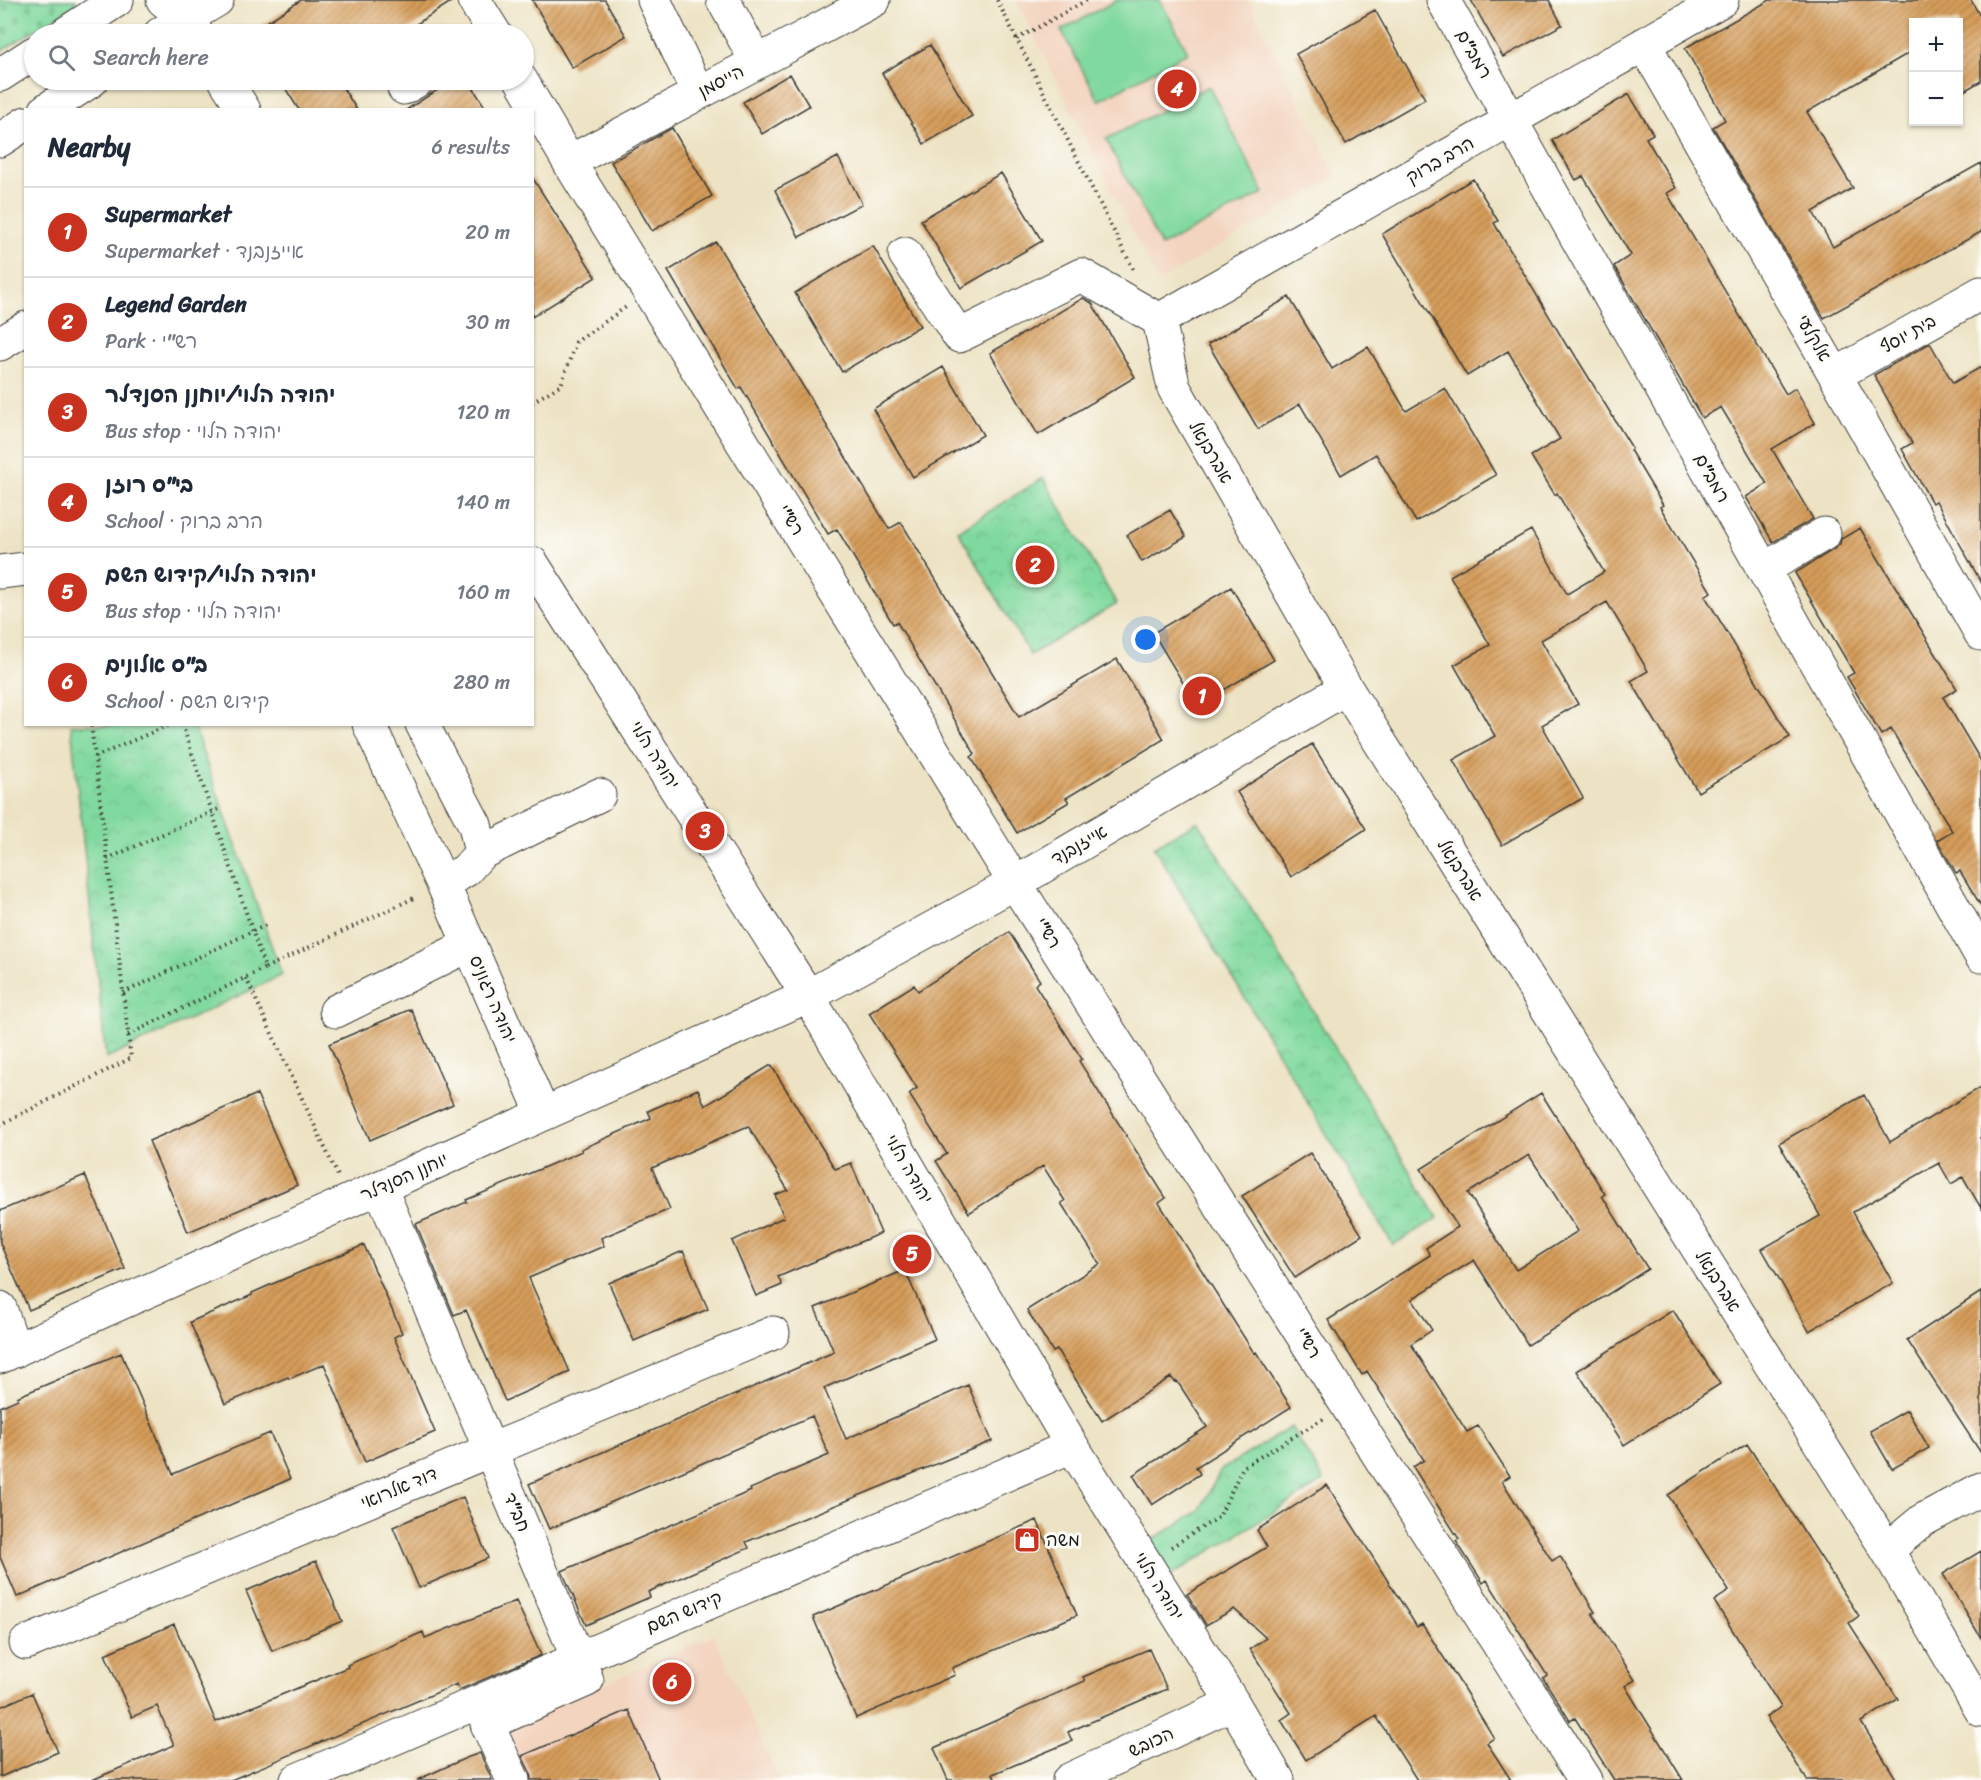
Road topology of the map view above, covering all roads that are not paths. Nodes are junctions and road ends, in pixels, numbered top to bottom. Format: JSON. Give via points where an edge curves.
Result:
{"nodes":[{"id":1,"x":117,"y":0,"type":"edge"},
{"id":2,"x":217,"y":0,"type":"edge"},
{"id":3,"x":474,"y":0,"type":"edge"},
{"id":4,"x":654,"y":0,"type":"edge"},
{"id":5,"x":723,"y":0,"type":"edge"},
{"id":6,"x":874,"y":0,"type":"edge"},
{"id":7,"x":1443,"y":0,"type":"edge"},
{"id":8,"x":1722,"y":0,"type":"edge"},
{"id":9,"x":178,"y":17,"type":"edge"},
{"id":10,"x":80,"y":19,"type":"edge"},
{"id":11,"x":488,"y":24,"type":"edge"},
{"id":12,"x":1644,"y":44,"type":"junction"},
{"id":13,"x":24,"y":59,"type":"edge"},
{"id":14,"x":757,"y":62,"type":"junction"},
{"id":15,"x":0,"y":75,"type":"edge"},
{"id":16,"x":78,"y":90,"type":"edge"},
{"id":17,"x":231,"y":90,"type":"edge"},
{"id":18,"x":527,"y":90,"type":"edge"},
{"id":19,"x":698,"y":93,"type":"junction"},
{"id":20,"x":55,"y":107,"type":"edge"},
{"id":21,"x":243,"y":108,"type":"edge"},
{"id":22,"x":1511,"y":120,"type":"junction"},
{"id":23,"x":24,"y":124,"type":"edge"},
{"id":24,"x":0,"y":140,"type":"edge"},
{"id":25,"x":569,"y":162,"type":"junction"},
{"id":26,"x":905,"y":254,"type":"dead end"},
{"id":27,"x":1981,"y":292,"type":"edge"},
{"id":28,"x":1159,"y":320,"type":"junction"},
{"id":29,"x":24,"y":329,"type":"edge"},
{"id":30,"x":0,"y":344,"type":"edge"},
{"id":31,"x":1835,"y":375,"type":"junction"},
{"id":32,"x":1824,"y":534,"type":"dead end"},
{"id":33,"x":534,"y":566,"type":"edge"},
{"id":34,"x":24,"y":569,"type":"edge"},
{"id":35,"x":1764,"y":569,"type":"junction"},
{"id":36,"x":0,"y":572,"type":"edge"},
{"id":37,"x":1981,"y":634,"type":"edge"},
{"id":38,"x":1346,"y":688,"type":"junction"},
{"id":39,"x":370,"y":726,"type":"edge"},
{"id":40,"x":423,"y":726,"type":"edge"},
{"id":41,"x":600,"y":795,"type":"dead end"},
{"id":42,"x":481,"y":853,"type":"junction"},
{"id":43,"x":1015,"y":883,"type":"junction"},
{"id":44,"x":443,"y":884,"type":"junction"},
{"id":45,"x":470,"y":945,"type":"junction"},
{"id":46,"x":1981,"y":956,"type":"edge"},
{"id":47,"x":808,"y":996,"type":"junction"},
{"id":48,"x":336,"y":1011,"type":"dead end"},
{"id":49,"x":543,"y":1114,"type":"junction"},
{"id":50,"x":380,"y":1187,"type":"junction"},
{"id":51,"x":0,"y":1308,"type":"edge"},
{"id":52,"x":772,"y":1333,"type":"dead end"},
{"id":53,"x":7,"y":1354,"type":"edge"},
{"id":54,"x":1072,"y":1446,"type":"junction"},
{"id":55,"x":491,"y":1450,"type":"junction"},
{"id":56,"x":1981,"y":1489,"type":"edge"},
{"id":57,"x":1887,"y":1550,"type":"junction"},
{"id":58,"x":26,"y":1643,"type":"dead end"},
{"id":59,"x":578,"y":1658,"type":"junction"},
{"id":60,"x":1233,"y":1703,"type":"junction"},
{"id":61,"x":1981,"y":1710,"type":"edge"},
{"id":62,"x":297,"y":1780,"type":"edge"},
{"id":63,"x":513,"y":1780,"type":"edge"},
{"id":64,"x":1069,"y":1780,"type":"edge"},
{"id":65,"x":1278,"y":1780,"type":"edge"},
{"id":66,"x":1585,"y":1780,"type":"edge"}],
"edges":[{"from":1,"to":10,"type":"street"},
{"from":2,"to":9,"type":"street"},
{"from":3,"to":11,"type":"street"},
{"from":4,"to":19,"type":"street"},
{"from":5,"to":14,"type":"street"},
{"from":6,"to":14,"type":"street","name":"הייסמן"},
{"from":7,"to":22,"type":"street","name":"רמב\"ם"},
{"from":8,"to":12,"type":"street","name":"הרב ברוק"},
{"from":12,"to":22,"type":"street","name":"הרב ברוק"},
{"from":12,"to":31,"type":"street","name":"אלקלעי"},
{"from":13,"to":15,"type":"street"},
{"from":14,"to":19,"type":"street","name":"הייסמן"},
{"from":16,"to":20,"type":"street"},
{"from":17,"to":21,"type":"street"},
{"from":18,"to":25,"type":"street","name":"רש\"י"},
{"from":19,"to":25,"type":"street","name":"הייסמן"},
{"from":22,"to":28,"type":"street","name":"הרב ברוק"},
{"from":22,"to":35,"type":"street","name":"רמב\"ם"},
{"from":23,"to":24,"type":"street"},
{"from":25,"to":43,"type":"street","name":"רש\"י"},
{"from":26,"to":28,"type":"street","via":[[959,336],[1081,275]]},
{"from":27,"to":31,"type":"street","name":"בית יוסף"},
{"from":28,"to":38,"type":"street","name":"אברבנאל","via":[[1174,388]]},
{"from":29,"to":30,"type":"street"},
{"from":31,"to":37,"type":"street","name":"אלקלעי"},
{"from":32,"to":35,"type":"street"},
{"from":33,"to":47,"type":"street","name":"יהודה הלוי"},
{"from":34,"to":36,"type":"street"},
{"from":35,"to":46,"type":"street","name":"רמב\"ם"},
{"from":38,"to":43,"type":"street","name":"אייזנבנד"},
{"from":38,"to":57,"type":"street","name":"אברבנאל"},
{"from":39,"to":44,"type":"street","name":"יהודה רגוניס"},
{"from":40,"to":42,"type":"street","via":[[475,825]]},
{"from":41,"to":42,"type":"street"},
{"from":42,"to":44,"type":"street","via":[[466,870]]},
{"from":43,"to":47,"type":"street","name":"אייזנבנד"},
{"from":43,"to":66,"type":"street","name":"רש\"י"},
{"from":44,"to":45,"type":"street","name":"יהודה רגוניס"},
{"from":45,"to":48,"type":"street"},
{"from":45,"to":49,"type":"street","name":"יהודה רגוניס"},
{"from":47,"to":49,"type":"street","name":"יוחנן הסנדלר"},
{"from":47,"to":54,"type":"street","name":"יהודה הלוי"},
{"from":49,"to":50,"type":"street","name":"יוחנן הסנדלר"},
{"from":50,"to":53,"type":"street","name":"יוחנן הסנדלר"},
{"from":50,"to":55,"type":"street","name":"חב\"ד"},
{"from":51,"to":53,"type":"street"},
{"from":52,"to":55,"type":"street","name":"דוד אלרואי"},
{"from":54,"to":59,"type":"street","name":"קידוש השם"},
{"from":54,"to":60,"type":"street","name":"יהודה הלוי"},
{"from":55,"to":58,"type":"street","name":"דוד אלרואי"},
{"from":55,"to":59,"type":"street","name":"חב\"ד"},
{"from":56,"to":57,"type":"street","via":[[1923,1520]]},
{"from":57,"to":61,"type":"street","name":"אברבנאל"},
{"from":59,"to":62,"type":"street","name":"קידוש השם"},
{"from":59,"to":63,"type":"street","name":"חב\"ד","via":[[587,1680],[487,1724]]},
{"from":60,"to":64,"type":"street","name":"הכובש"},
{"from":60,"to":65,"type":"street","name":"יהודה הלוי"}]}
